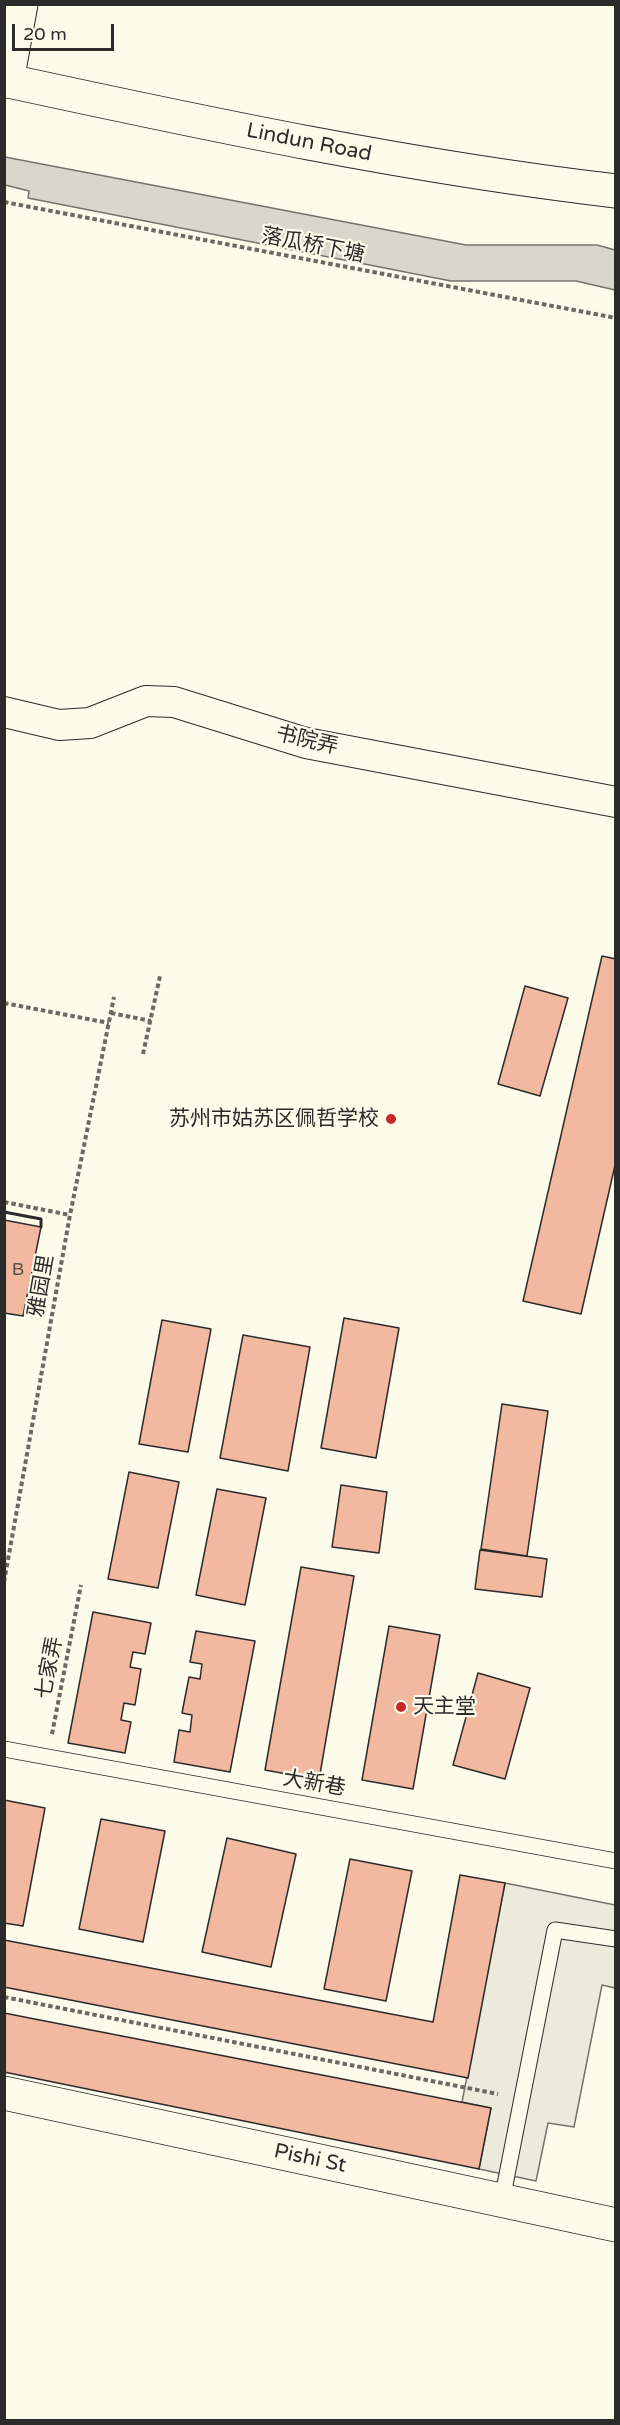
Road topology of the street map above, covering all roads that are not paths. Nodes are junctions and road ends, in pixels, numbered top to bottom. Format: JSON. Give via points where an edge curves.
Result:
{"nodes":[{"id":1,"x":21,"y":4,"type":"edge"},
{"id":2,"x":5,"y":84,"type":"edge"},
{"id":3,"x":615,"y":191,"type":"edge"},
{"id":4,"x":4,"y":712,"type":"edge"},
{"id":5,"x":615,"y":802,"type":"edge"},
{"id":6,"x":4,"y":1749,"type":"edge"},
{"id":7,"x":615,"y":1861,"type":"edge"},
{"id":8,"x":615,"y":1939,"type":"edge"},
{"id":9,"x":4,"y":2093,"type":"edge"},
{"id":10,"x":502,"y":2200,"type":"junction"},
{"id":11,"x":615,"y":2225,"type":"edge"}],
"edges":[{"from":1,"to":2,"type":"street"},
{"from":2,"to":3,"type":"street","name":"Lindun Road","via":[[332,149]]},
{"from":4,"to":5,"type":"street","name":"书院弄","via":[[59,725],[90,723],[146,701],[174,702],[306,743]]},
{"from":6,"to":7,"type":"lane","name":"大新巷"},
{"from":8,"to":10,"type":"lane","via":[[555,1930]]},
{"from":9,"to":10,"type":"street","name":"Pishi St"},
{"from":10,"to":11,"type":"street","name":"Pishi St"}]}
